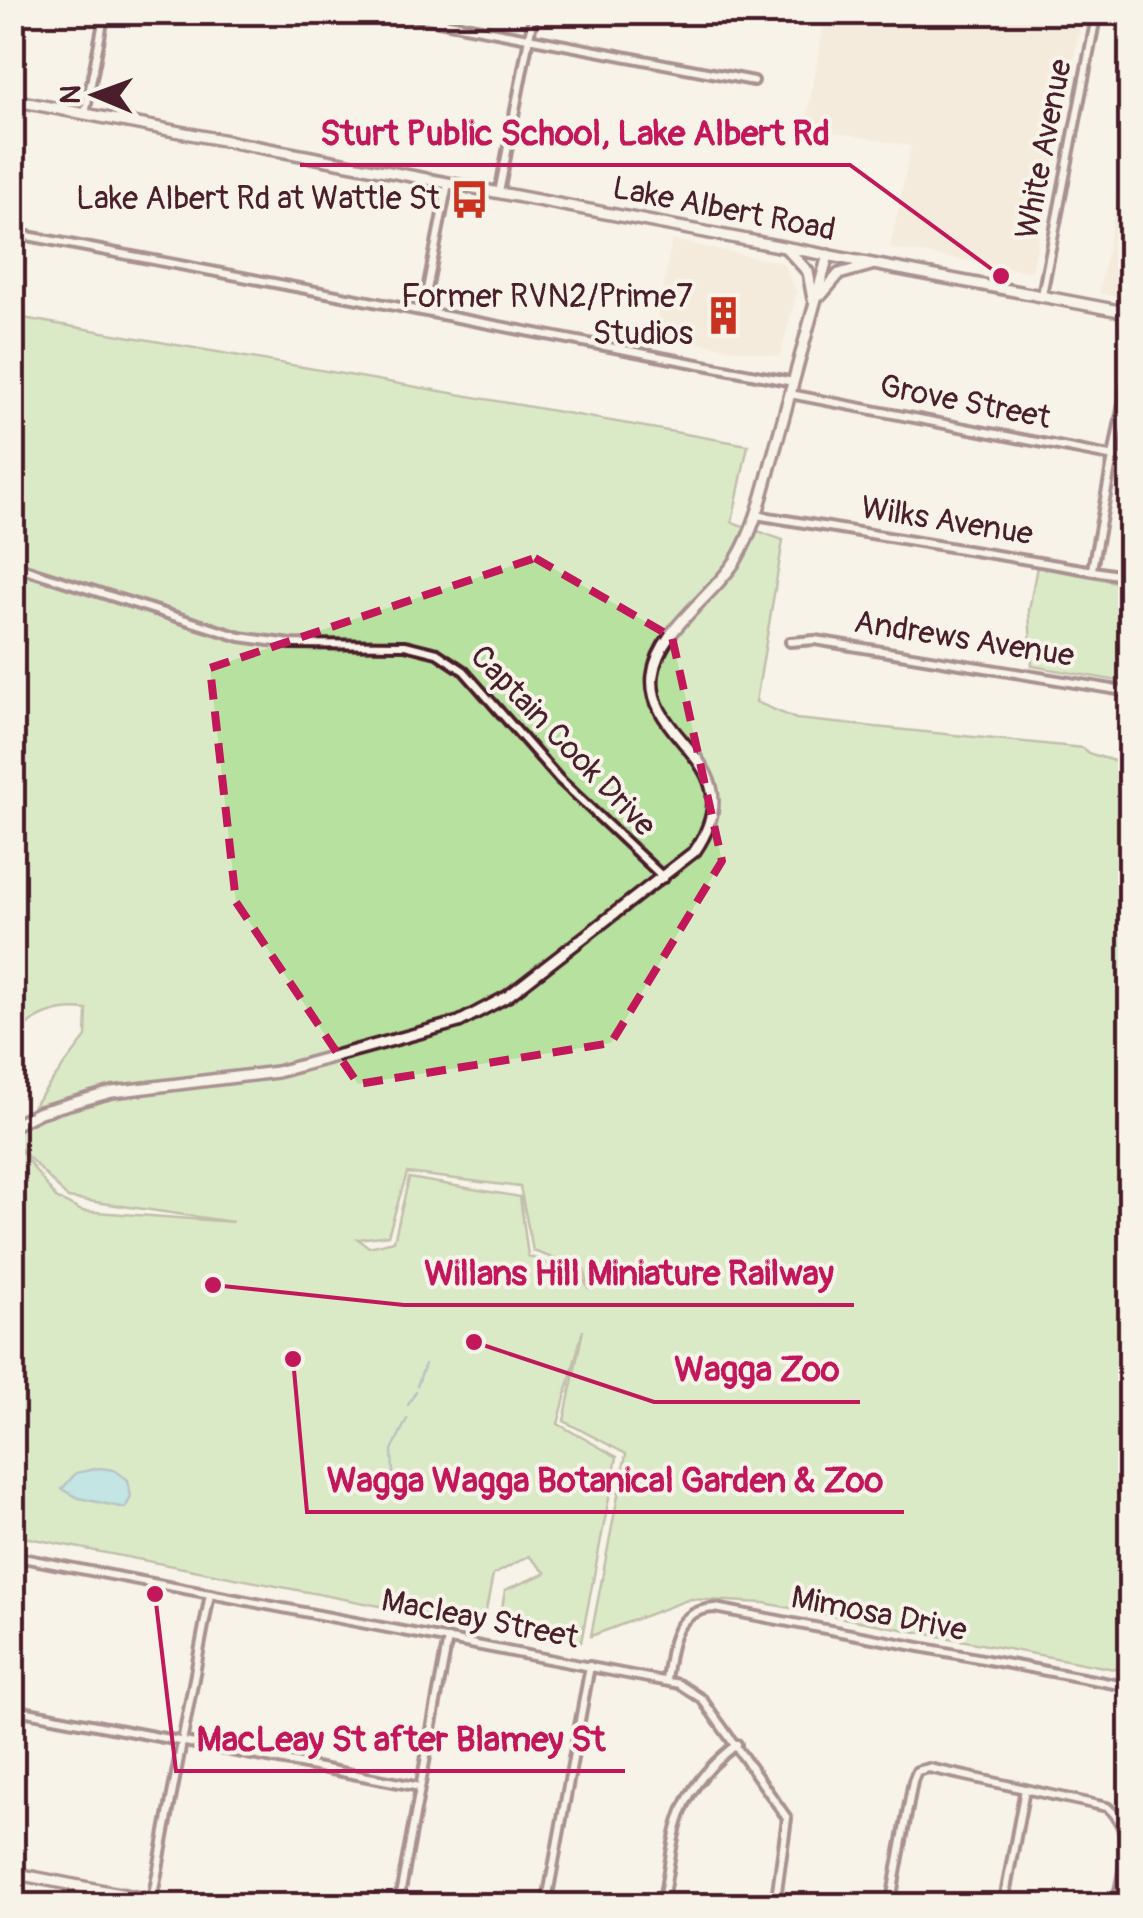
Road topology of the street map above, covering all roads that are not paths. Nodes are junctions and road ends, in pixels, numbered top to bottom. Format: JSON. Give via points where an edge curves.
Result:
{"nodes":[{"id":1,"x":105,"y":12,"type":"edge"},
{"id":2,"x":391,"y":12,"type":"edge"},
{"id":3,"x":534,"y":12,"type":"edge"},
{"id":4,"x":1063,"y":12,"type":"edge"},
{"id":5,"x":1096,"y":16,"type":"edge"},
{"id":6,"x":529,"y":38,"type":"junction"},
{"id":7,"x":754,"y":82,"type":"dead end"},
{"id":8,"x":12,"y":100,"type":"edge"},
{"id":9,"x":85,"y":114,"type":"junction"},
{"id":10,"x":448,"y":182,"type":"junction"},
{"id":11,"x":499,"y":193,"type":"junction"},
{"id":12,"x":12,"y":233,"type":"edge"},
{"id":13,"x":783,"y":246,"type":"junction"},
{"id":14,"x":828,"y":255,"type":"junction"},
{"id":15,"x":878,"y":264,"type":"junction"},
{"id":16,"x":1042,"y":296,"type":"junction"},
{"id":17,"x":424,"y":310,"type":"junction"},
{"id":18,"x":813,"y":312,"type":"junction"},
{"id":19,"x":1130,"y":312,"type":"edge"},
{"id":20,"x":1130,"y":366,"type":"edge"},
{"id":21,"x":793,"y":382,"type":"junction"},
{"id":22,"x":790,"y":394,"type":"junction"},
{"id":23,"x":1113,"y":456,"type":"junction"},
{"id":24,"x":1130,"y":460,"type":"edge"},
{"id":25,"x":756,"y":515,"type":"junction"},
{"id":26,"x":12,"y":565,"type":"edge"},
{"id":27,"x":1092,"y":569,"type":"junction"},
{"id":28,"x":1130,"y":576,"type":"edge"},
{"id":29,"x":790,"y":642,"type":"dead end"},
{"id":30,"x":1130,"y":692,"type":"edge"},
{"id":31,"x":664,"y":878,"type":"junction"},
{"id":32,"x":12,"y":1126,"type":"edge"},
{"id":33,"x":12,"y":1556,"type":"edge"},
{"id":34,"x":210,"y":1594,"type":"junction"},
{"id":35,"x":448,"y":1639,"type":"junction"},
{"id":36,"x":590,"y":1666,"type":"junction"},
{"id":37,"x":666,"y":1680,"type":"junction"},
{"id":38,"x":1130,"y":1687,"type":"edge"},
{"id":39,"x":12,"y":1709,"type":"edge"},
{"id":40,"x":181,"y":1741,"type":"junction"},
{"id":41,"x":736,"y":1744,"type":"junction"},
{"id":42,"x":420,"y":1787,"type":"junction"},
{"id":43,"x":1025,"y":1789,"type":"junction"},
{"id":44,"x":12,"y":1873,"type":"edge"},
{"id":45,"x":151,"y":1903,"type":"edge"},
{"id":46,"x":182,"y":1906,"type":"edge"},
{"id":47,"x":398,"y":1906,"type":"edge"},
{"id":48,"x":546,"y":1906,"type":"edge"},
{"id":49,"x":662,"y":1906,"type":"edge"},
{"id":50,"x":775,"y":1906,"type":"edge"},
{"id":51,"x":890,"y":1906,"type":"edge"},
{"id":52,"x":1003,"y":1906,"type":"edge"},
{"id":53,"x":1116,"y":1906,"type":"edge"}],
"edges":[{"from":1,"to":9,"type":"street"},
{"from":2,"to":6,"type":"street"},
{"from":3,"to":6,"type":"street"},
{"from":4,"to":5,"type":"street"},
{"from":5,"to":16,"type":"street","name":"White Avenue"},
{"from":6,"to":7,"type":"street"},
{"from":6,"to":11,"type":"street"},
{"from":8,"to":9,"type":"street","name":"Lake Albert Road"},
{"from":9,"to":10,"type":"street","name":"Lake Albert Road"},
{"from":10,"to":11,"type":"street","name":"Lake Albert Road"},
{"from":10,"to":17,"type":"street"},
{"from":11,"to":13,"type":"street","name":"Lake Albert Road"},
{"from":12,"to":17,"type":"street"},
{"from":13,"to":14,"type":"street","name":"Lake Albert Road"},
{"from":13,"to":18,"type":"street","via":[[808,272]]},
{"from":14,"to":15,"type":"street","name":"Lake Albert Road"},
{"from":14,"to":18,"type":"street"},
{"from":15,"to":16,"type":"street","name":"Lake Albert Road"},
{"from":15,"to":18,"type":"street","via":[[831,280]]},
{"from":16,"to":19,"type":"street","name":"Lake Albert Road"},
{"from":17,"to":21,"type":"street"},
{"from":18,"to":21,"type":"street"},
{"from":20,"to":23,"type":"street"},
{"from":21,"to":22,"type":"street"},
{"from":22,"to":23,"type":"street","name":"Grove Street"},
{"from":22,"to":25,"type":"street"},
{"from":23,"to":24,"type":"street","name":"Grove Street"},
{"from":23,"to":27,"type":"street"},
{"from":25,"to":27,"type":"street","name":"Wilks Avenue"},
{"from":25,"to":31,"type":"street","via":[[735,562],[656,661],[656,700],[702,764],[712,800],[705,836]]},
{"from":26,"to":31,"type":"street","name":"Captain Cook Drive","via":[[240,637],[437,653],[464,672],[559,779]]},
{"from":27,"to":28,"type":"street","name":"Wilks Avenue"},
{"from":29,"to":30,"type":"street","name":"Andrews Avenue","via":[[815,640]]},
{"from":31,"to":32,"type":"street","via":[[508,996],[459,1022],[277,1072],[112,1092]]},
{"from":33,"to":34,"type":"street","name":"Macleay Street"},
{"from":34,"to":35,"type":"street","name":"Macleay Street"},
{"from":34,"to":40,"type":"street"},
{"from":35,"to":36,"type":"street","name":"Macleay Street"},
{"from":35,"to":42,"type":"street"},
{"from":36,"to":37,"type":"street","name":"Macleay Street"},
{"from":36,"to":48,"type":"street"},
{"from":37,"to":38,"type":"street","name":"Mimosa Drive","via":[[678,1627],[692,1613],[715,1608]]},
{"from":37,"to":41,"type":"street","name":"Macleay Street","via":[[702,1699]]},
{"from":39,"to":40,"type":"street"},
{"from":40,"to":42,"type":"street"},
{"from":40,"to":45,"type":"street"},
{"from":41,"to":49,"type":"street","via":[[700,1775],[684,1802]]},
{"from":41,"to":50,"type":"street","name":"Macleay Street","via":[[788,1818]]},
{"from":42,"to":47,"type":"street"},
{"from":43,"to":51,"type":"street","via":[[917,1771]]},
{"from":43,"to":52,"type":"street"},
{"from":43,"to":53,"type":"street","via":[[1093,1800],[1118,1818],[1126,1848]]},
{"from":44,"to":45,"type":"street"},
{"from":45,"to":46,"type":"street"}]}
